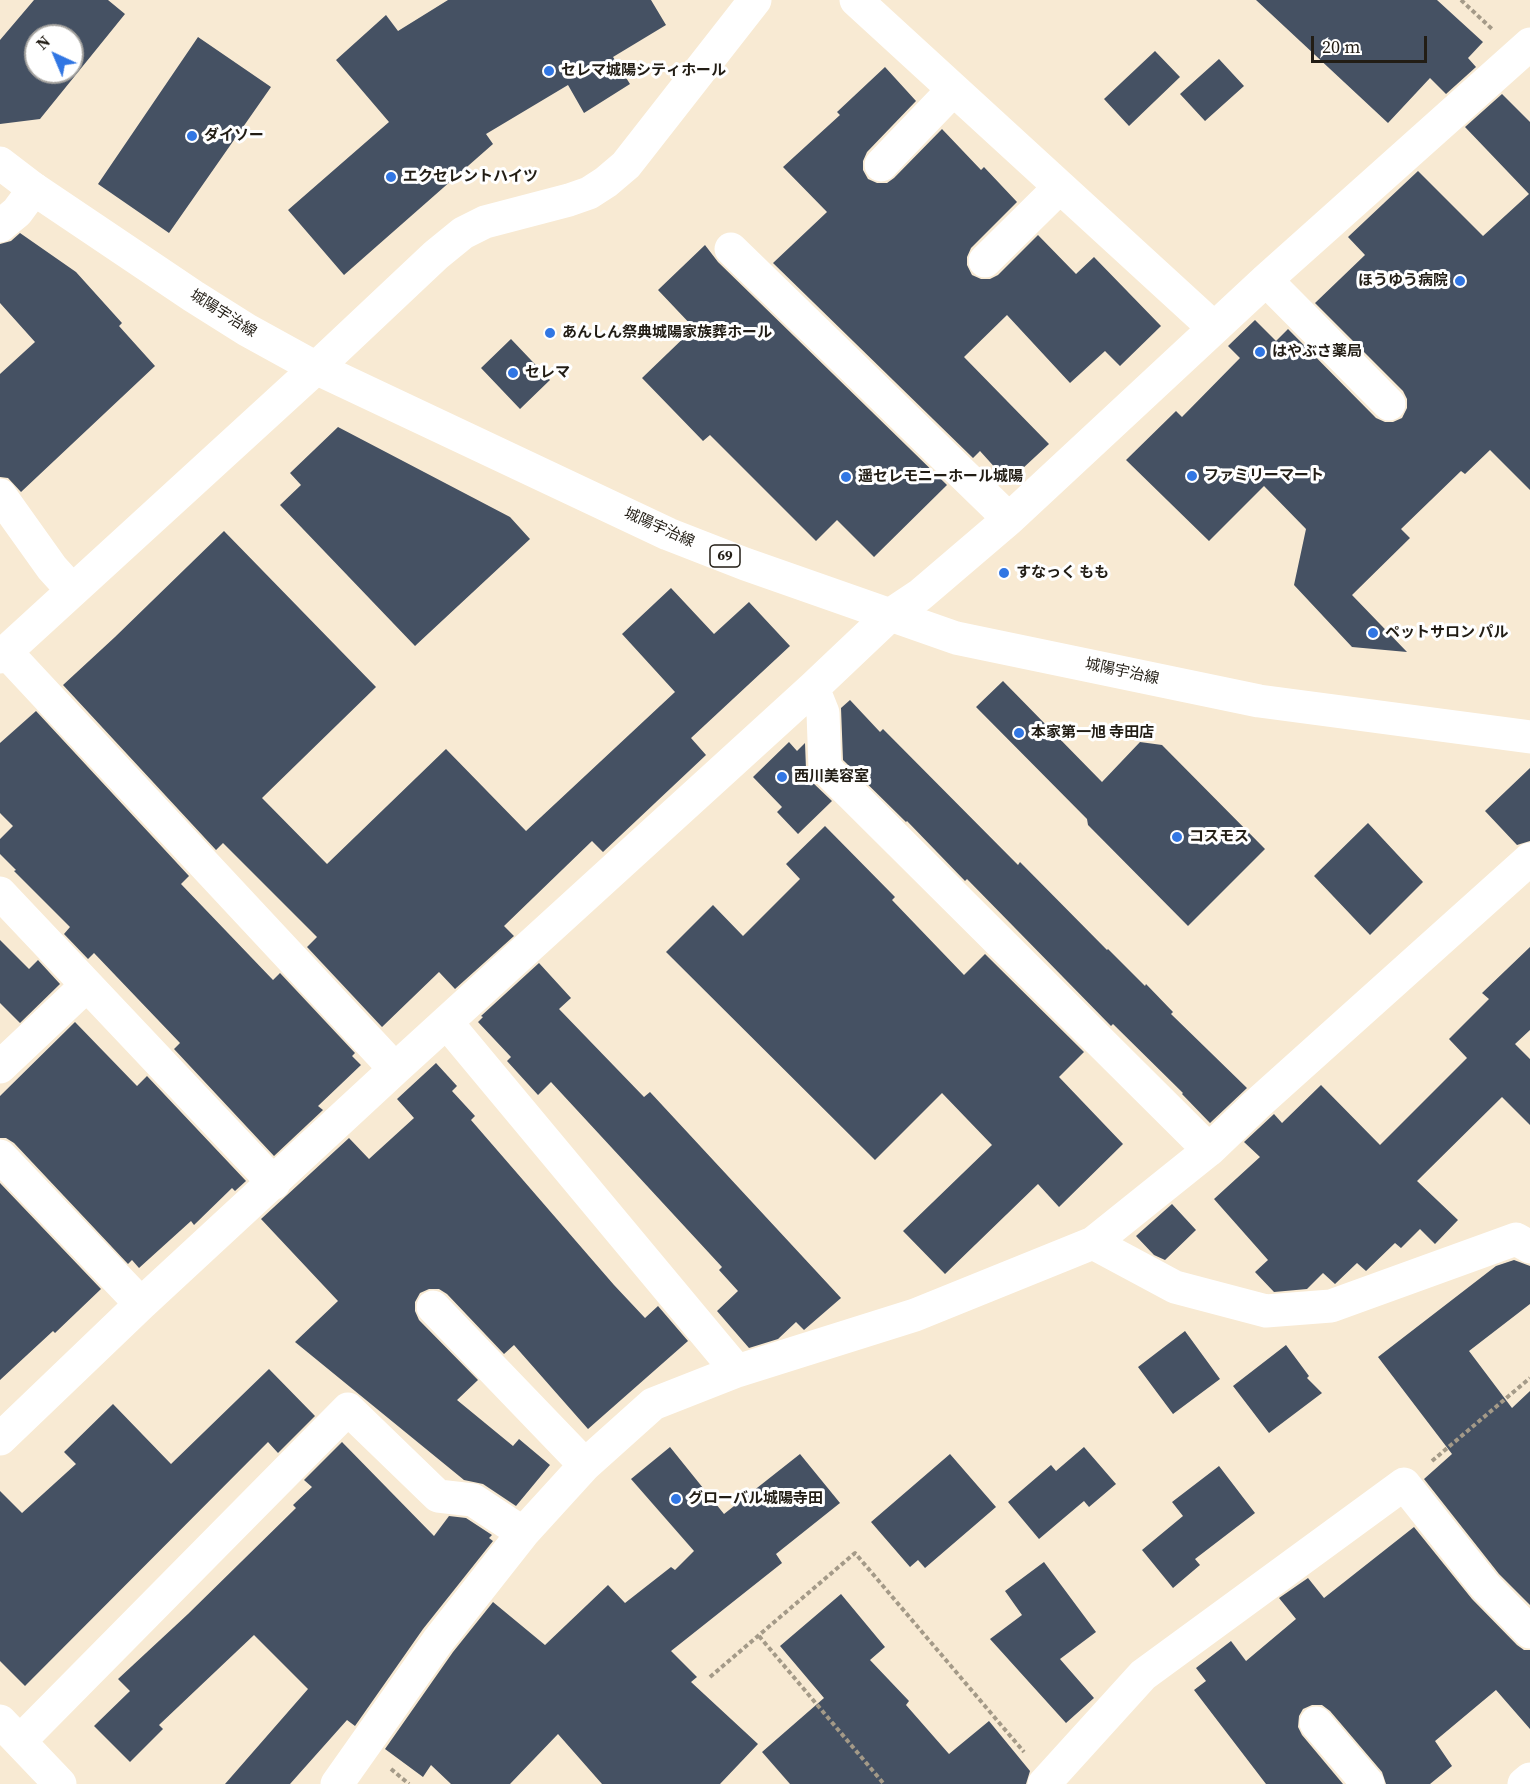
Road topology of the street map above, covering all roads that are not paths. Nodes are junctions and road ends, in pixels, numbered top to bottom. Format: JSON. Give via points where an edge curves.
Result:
{"nodes":[{"id":1,"x":754,"y":0,"type":"edge"},
{"id":2,"x":856,"y":0,"type":"edge"},
{"id":3,"x":1530,"y":44,"type":"edge"},
{"id":4,"x":953,"y":90,"type":"junction"},
{"id":5,"x":0,"y":163,"type":"edge"},
{"id":6,"x":881,"y":165,"type":"dead end"},
{"id":7,"x":1060,"y":187,"type":"junction"},
{"id":8,"x":34,"y":189,"type":"junction"},
{"id":9,"x":0,"y":226,"type":"edge"},
{"id":10,"x":731,"y":249,"type":"dead end"},
{"id":11,"x":985,"y":261,"type":"dead end"},
{"id":12,"x":1266,"y":280,"type":"junction"},
{"id":13,"x":1214,"y":328,"type":"junction"},
{"id":14,"x":316,"y":368,"type":"junction"},
{"id":15,"x":1389,"y":404,"type":"dead end"},
{"id":16,"x":0,"y":495,"type":"edge"},
{"id":17,"x":1009,"y":519,"type":"junction"},
{"id":18,"x":72,"y":590,"type":"junction"},
{"id":19,"x":890,"y":615,"type":"junction"},
{"id":20,"x":3,"y":654,"type":"edge"},
{"id":21,"x":813,"y":688,"type":"junction"},
{"id":22,"x":1530,"y":737,"type":"edge"},
{"id":23,"x":1530,"y":859,"type":"edge"},
{"id":24,"x":0,"y":893,"type":"edge"},
{"id":25,"x":87,"y":985,"type":"junction"},
{"id":26,"x":447,"y":1023,"type":"junction"},
{"id":27,"x":0,"y":1067,"type":"edge"},
{"id":28,"x":395,"y":1069,"type":"junction"},
{"id":29,"x":1209,"y":1150,"type":"junction"},
{"id":30,"x":0,"y":1156,"type":"edge"},
{"id":31,"x":274,"y":1183,"type":"junction"},
{"id":32,"x":1094,"y":1243,"type":"junction"},
{"id":33,"x":1530,"y":1247,"type":"edge"},
{"id":34,"x":141,"y":1305,"type":"junction"},
{"id":35,"x":433,"y":1306,"type":"dead end"},
{"id":36,"x":737,"y":1371,"type":"junction"},
{"id":37,"x":0,"y":1439,"type":"edge"},
{"id":38,"x":585,"y":1465,"type":"junction"},
{"id":39,"x":523,"y":1533,"type":"junction"},
{"id":40,"x":1530,"y":1632,"type":"edge"},
{"id":41,"x":1316,"y":1723,"type":"dead end"},
{"id":42,"x":10,"y":1731,"type":"edge"},
{"id":43,"x":43,"y":1779,"type":"edge"},
{"id":44,"x":1530,"y":1779,"type":"edge"},
{"id":45,"x":1046,"y":1782,"type":"edge"},
{"id":46,"x":337,"y":1784,"type":"edge"},
{"id":47,"x":1368,"y":1784,"type":"edge"},
{"id":48,"x":1524,"y":1784,"type":"edge"}],
"edges":[{"from":1,"to":14,"type":"street","via":[[626,165],[606,182],[589,193],[485,222],[463,233]]},
{"from":2,"to":4,"type":"street"},
{"from":3,"to":12,"type":"street"},
{"from":4,"to":6,"type":"street"},
{"from":4,"to":7,"type":"street"},
{"from":5,"to":8,"type":"street","name":"城陽宇治線","number":"69"},
{"from":7,"to":11,"type":"street"},
{"from":7,"to":13,"type":"street"},
{"from":8,"to":9,"type":"street","via":[[17,212]]},
{"from":8,"to":14,"type":"street","name":"城陽宇治線","number":"69","via":[[247,330]]},
{"from":10,"to":17,"type":"street"},
{"from":12,"to":13,"type":"street"},
{"from":12,"to":15,"type":"street"},
{"from":13,"to":17,"type":"street"},
{"from":14,"to":18,"type":"street"},
{"from":14,"to":19,"type":"street","name":"城陽宇治線","number":"69","via":[[668,534]]},
{"from":16,"to":18,"type":"street"},
{"from":17,"to":19,"type":"street","via":[[920,595]]},
{"from":18,"to":20,"type":"street"},
{"from":19,"to":21,"type":"street"},
{"from":19,"to":22,"type":"street","name":"城陽宇治線","number":"69","via":[[957,638],[1259,701]]},
{"from":20,"to":28,"type":"street"},
{"from":21,"to":26,"type":"street"},
{"from":21,"to":29,"type":"street","via":[[823,713],[825,768]]},
{"from":23,"to":29,"type":"street"},
{"from":24,"to":25,"type":"street"},
{"from":25,"to":27,"type":"street"},
{"from":25,"to":31,"type":"street"},
{"from":26,"to":28,"type":"street"},
{"from":26,"to":36,"type":"street"},
{"from":28,"to":31,"type":"street"},
{"from":29,"to":32,"type":"street"},
{"from":30,"to":34,"type":"street"},
{"from":31,"to":34,"type":"street"},
{"from":32,"to":33,"type":"street","via":[[1175,1287],[1266,1311],[1331,1306],[1516,1239]]},
{"from":32,"to":36,"type":"street","via":[[915,1316]]},
{"from":34,"to":37,"type":"street"},
{"from":35,"to":38,"type":"street"},
{"from":36,"to":38,"type":"street","via":[[653,1404]]},
{"from":38,"to":39,"type":"street"},
{"from":39,"to":42,"type":"street","via":[[473,1500],[438,1496],[348,1408]]},
{"from":39,"to":46,"type":"street","via":[[438,1641]]},
{"from":40,"to":45,"type":"street","via":[[1485,1586],[1404,1484],[1143,1675]]},
{"from":41,"to":47,"type":"street"},
{"from":42,"to":43,"type":"street"},
{"from":44,"to":48,"type":"street"}]}
